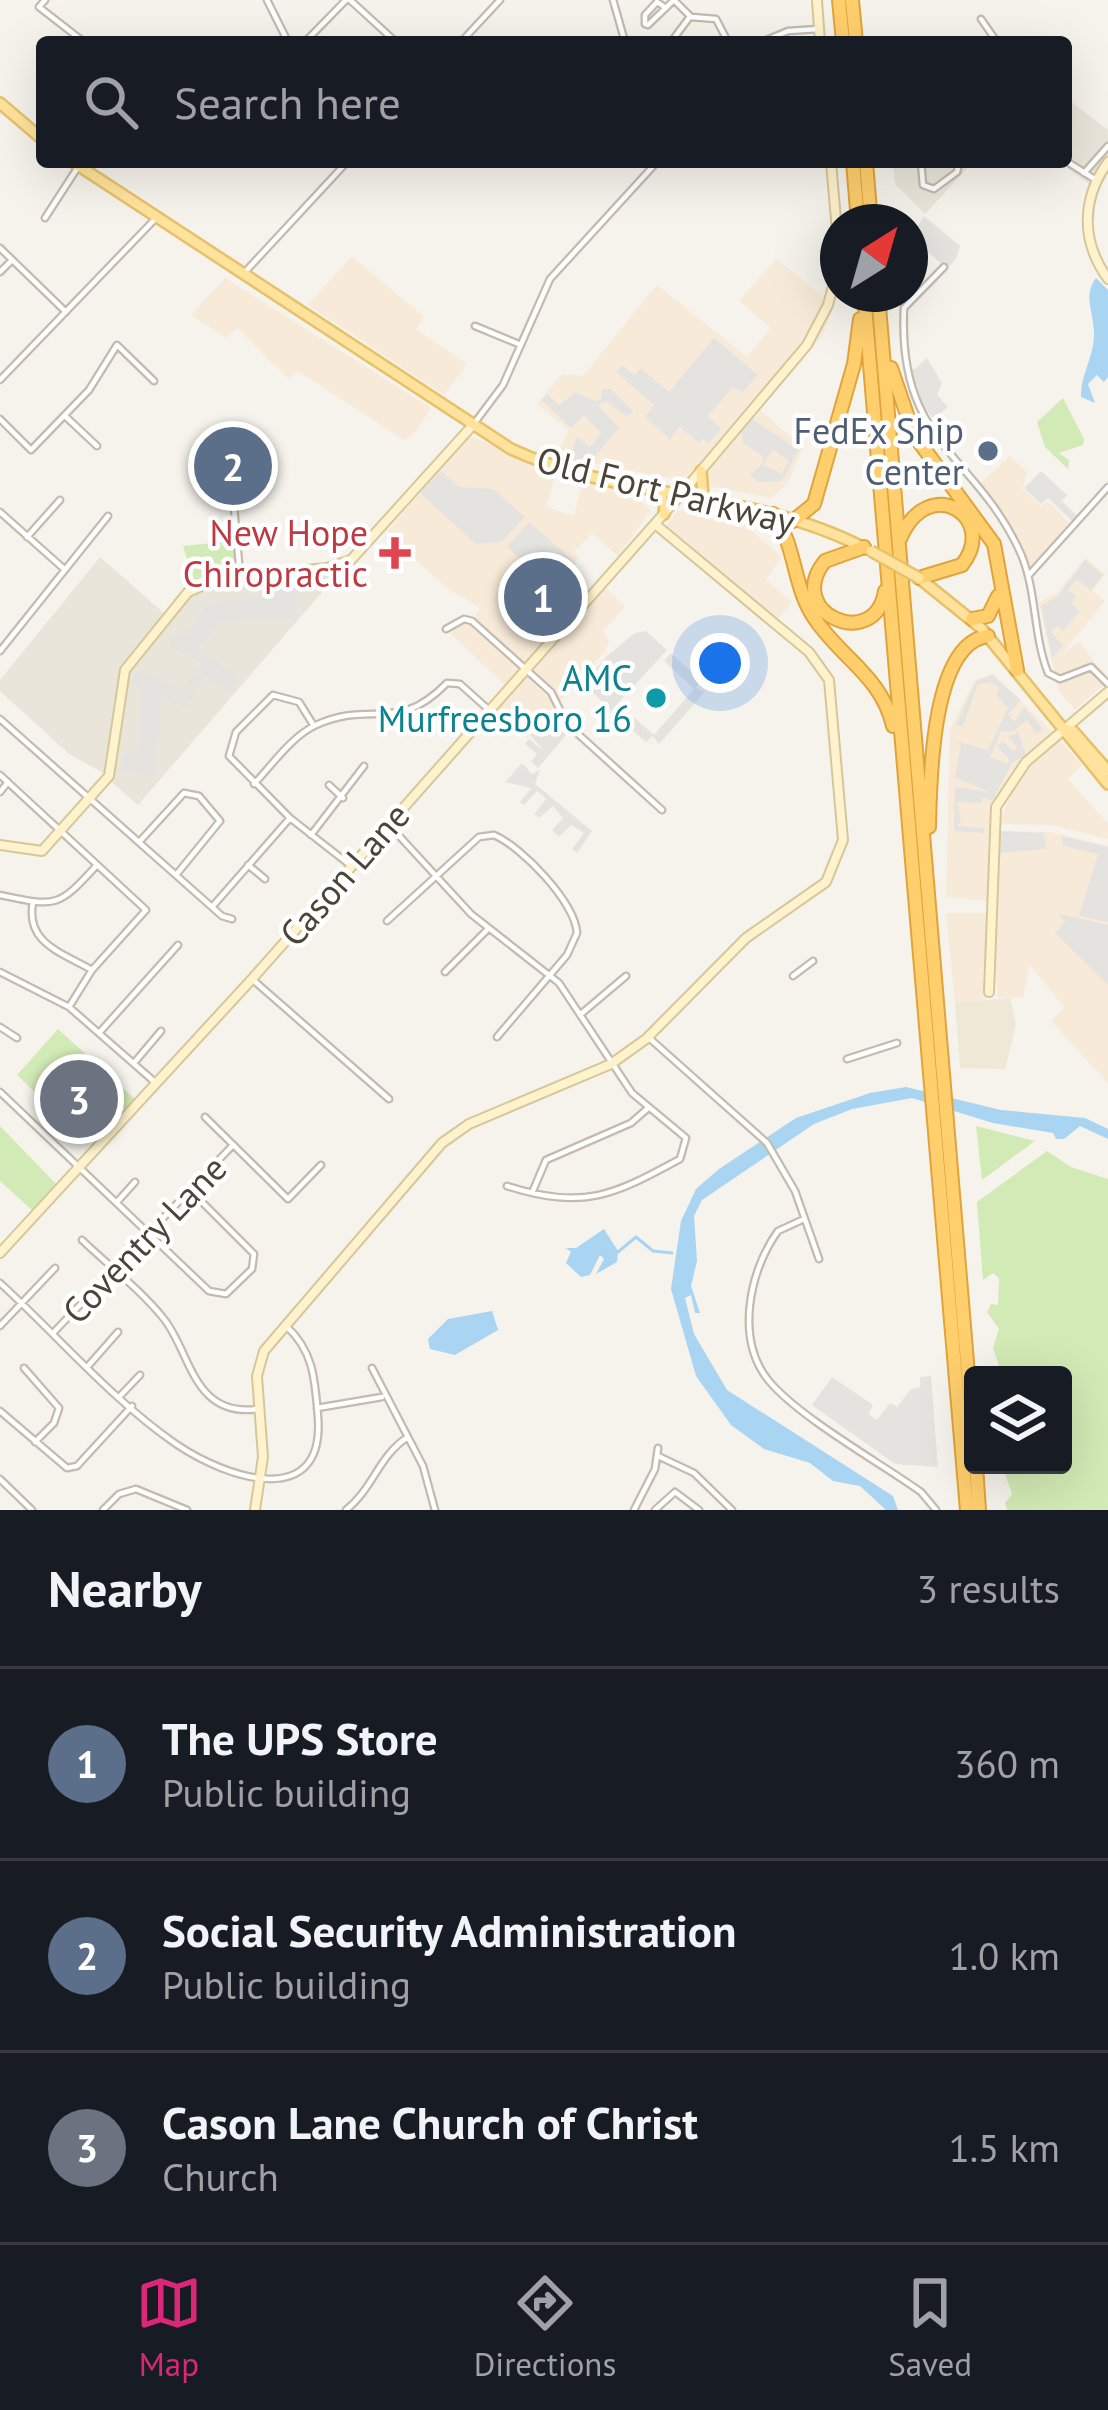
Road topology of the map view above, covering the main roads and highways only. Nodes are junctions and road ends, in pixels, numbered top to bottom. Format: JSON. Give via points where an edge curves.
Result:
{"nodes":[{"id":1,"x":839,"y":0,"type":"edge"},
{"id":2,"x":853,"y":0,"type":"edge"},
{"id":3,"x":842,"y":36,"type":"edge"},
{"id":4,"x":856,"y":36,"type":"edge"},
{"id":5,"x":0,"y":103,"type":"edge"},
{"id":6,"x":36,"y":134,"type":"edge"},
{"id":7,"x":84,"y":168,"type":"edge"},
{"id":8,"x":854,"y":168,"type":"edge"},
{"id":9,"x":867,"y":168,"type":"edge"},
{"id":10,"x":856,"y":204,"type":"edge"},
{"id":11,"x":870,"y":204,"type":"edge"},
{"id":12,"x":861,"y":312,"type":"edge"},
{"id":13,"x":865,"y":312,"type":"edge"},
{"id":14,"x":880,"y":312,"type":"edge"},
{"id":15,"x":881,"y":312,"type":"edge"},
{"id":16,"x":700,"y":471,"type":"road end"},
{"id":17,"x":653,"y":486,"type":"junction"},
{"id":18,"x":703,"y":496,"type":"junction"},
{"id":19,"x":664,"y":514,"type":"road end"},
{"id":20,"x":773,"y":514,"type":"junction"},
{"id":21,"x":798,"y":523,"type":"junction"},
{"id":22,"x":898,"y":546,"type":"junction"},
{"id":23,"x":867,"y":549,"type":"junction"},
{"id":24,"x":793,"y":554,"type":"junction"},
{"id":25,"x":1000,"y":565,"type":"junction"},
{"id":26,"x":888,"y":573,"type":"junction"},
{"id":27,"x":919,"y":578,"type":"junction"},
{"id":28,"x":972,"y":619,"type":"junction"},
{"id":29,"x":988,"y":636,"type":"junction"},
{"id":30,"x":1017,"y":670,"type":"junction"},
{"id":31,"x":1065,"y":729,"type":"junction"},
{"id":32,"x":903,"y":766,"type":"junction"},
{"id":33,"x":1108,"y":771,"type":"edge"},
{"id":34,"x":1108,"y":784,"type":"edge"},
{"id":35,"x":927,"y":888,"type":"junction"},
{"id":36,"x":938,"y":1078,"type":"junction"},
{"id":37,"x":942,"y":1137,"type":"junction"},
{"id":38,"x":966,"y":1366,"type":"edge"},
{"id":39,"x":977,"y":1474,"type":"edge"},
{"id":40,"x":967,"y":1510,"type":"edge"},
{"id":41,"x":979,"y":1510,"type":"edge"}],
"edges":[{"from":1,"to":3,"type":"highway"},
{"from":2,"to":4,"type":"highway"},
{"from":5,"to":6,"type":"main road"},
{"from":7,"to":17,"type":"main road","name":"Old Fort Parkway","via":[[472,426],[556,467]]},
{"from":8,"to":10,"type":"highway"},
{"from":9,"to":11,"type":"highway"},
{"from":12,"to":21,"type":"highway","via":[[814,504]]},
{"from":13,"to":26,"type":"highway"},
{"from":14,"to":22,"type":"highway"},
{"from":15,"to":25,"type":"highway","via":[[914,435],[980,519]]},
{"from":16,"to":18,"type":"main road"},
{"from":17,"to":18,"type":"main road","name":"Old Fort Parkway"},
{"from":17,"to":19,"type":"main road"},
{"from":18,"to":20,"type":"main road","name":"Old Fort Parkway"},
{"from":20,"to":21,"type":"main road","name":"Old Fort Parkway"},
{"from":20,"to":24,"type":"highway"},
{"from":21,"to":23,"type":"main road","name":"Old Fort Parkway"},
{"from":21,"to":24,"type":"highway"},
{"from":22,"to":27,"type":"highway","via":[[921,508],[947,505],[966,517],[973,533],[968,557],[954,570]]},
{"from":22,"to":35,"type":"highway"},
{"from":23,"to":26,"type":"highway","via":[[831,556],[819,568],[814,593],[827,616],[867,620],[884,601]]},
{"from":23,"to":27,"type":"main road","name":"Old Fort Parkway","bridge":true},
{"from":24,"to":32,"type":"highway","via":[[815,620],[876,685]]},
{"from":25,"to":28,"type":"highway","via":[[997,602],[988,616]]},
{"from":25,"to":30,"type":"highway"},
{"from":26,"to":32,"type":"highway"},
{"from":27,"to":28,"type":"main road","name":"Old Fort Parkway"},
{"from":28,"to":29,"type":"main road","name":"Old Fort Parkway"},
{"from":29,"to":30,"type":"main road","name":"Old Fort Parkway"},
{"from":29,"to":35,"type":"highway","via":[[961,650],[947,674],[930,782]]},
{"from":30,"to":31,"type":"main road","name":"Old Fort Parkway"},
{"from":31,"to":33,"type":"main road","name":"Old Fort Parkway"},
{"from":31,"to":34,"type":"main road","name":"Old Fort Parkway"},
{"from":32,"to":36,"type":"highway"},
{"from":35,"to":36,"type":"highway"},
{"from":36,"to":37,"type":"highway"},
{"from":37,"to":38,"type":"highway"},
{"from":37,"to":40,"type":"highway"},
{"from":39,"to":41,"type":"highway"}]}
